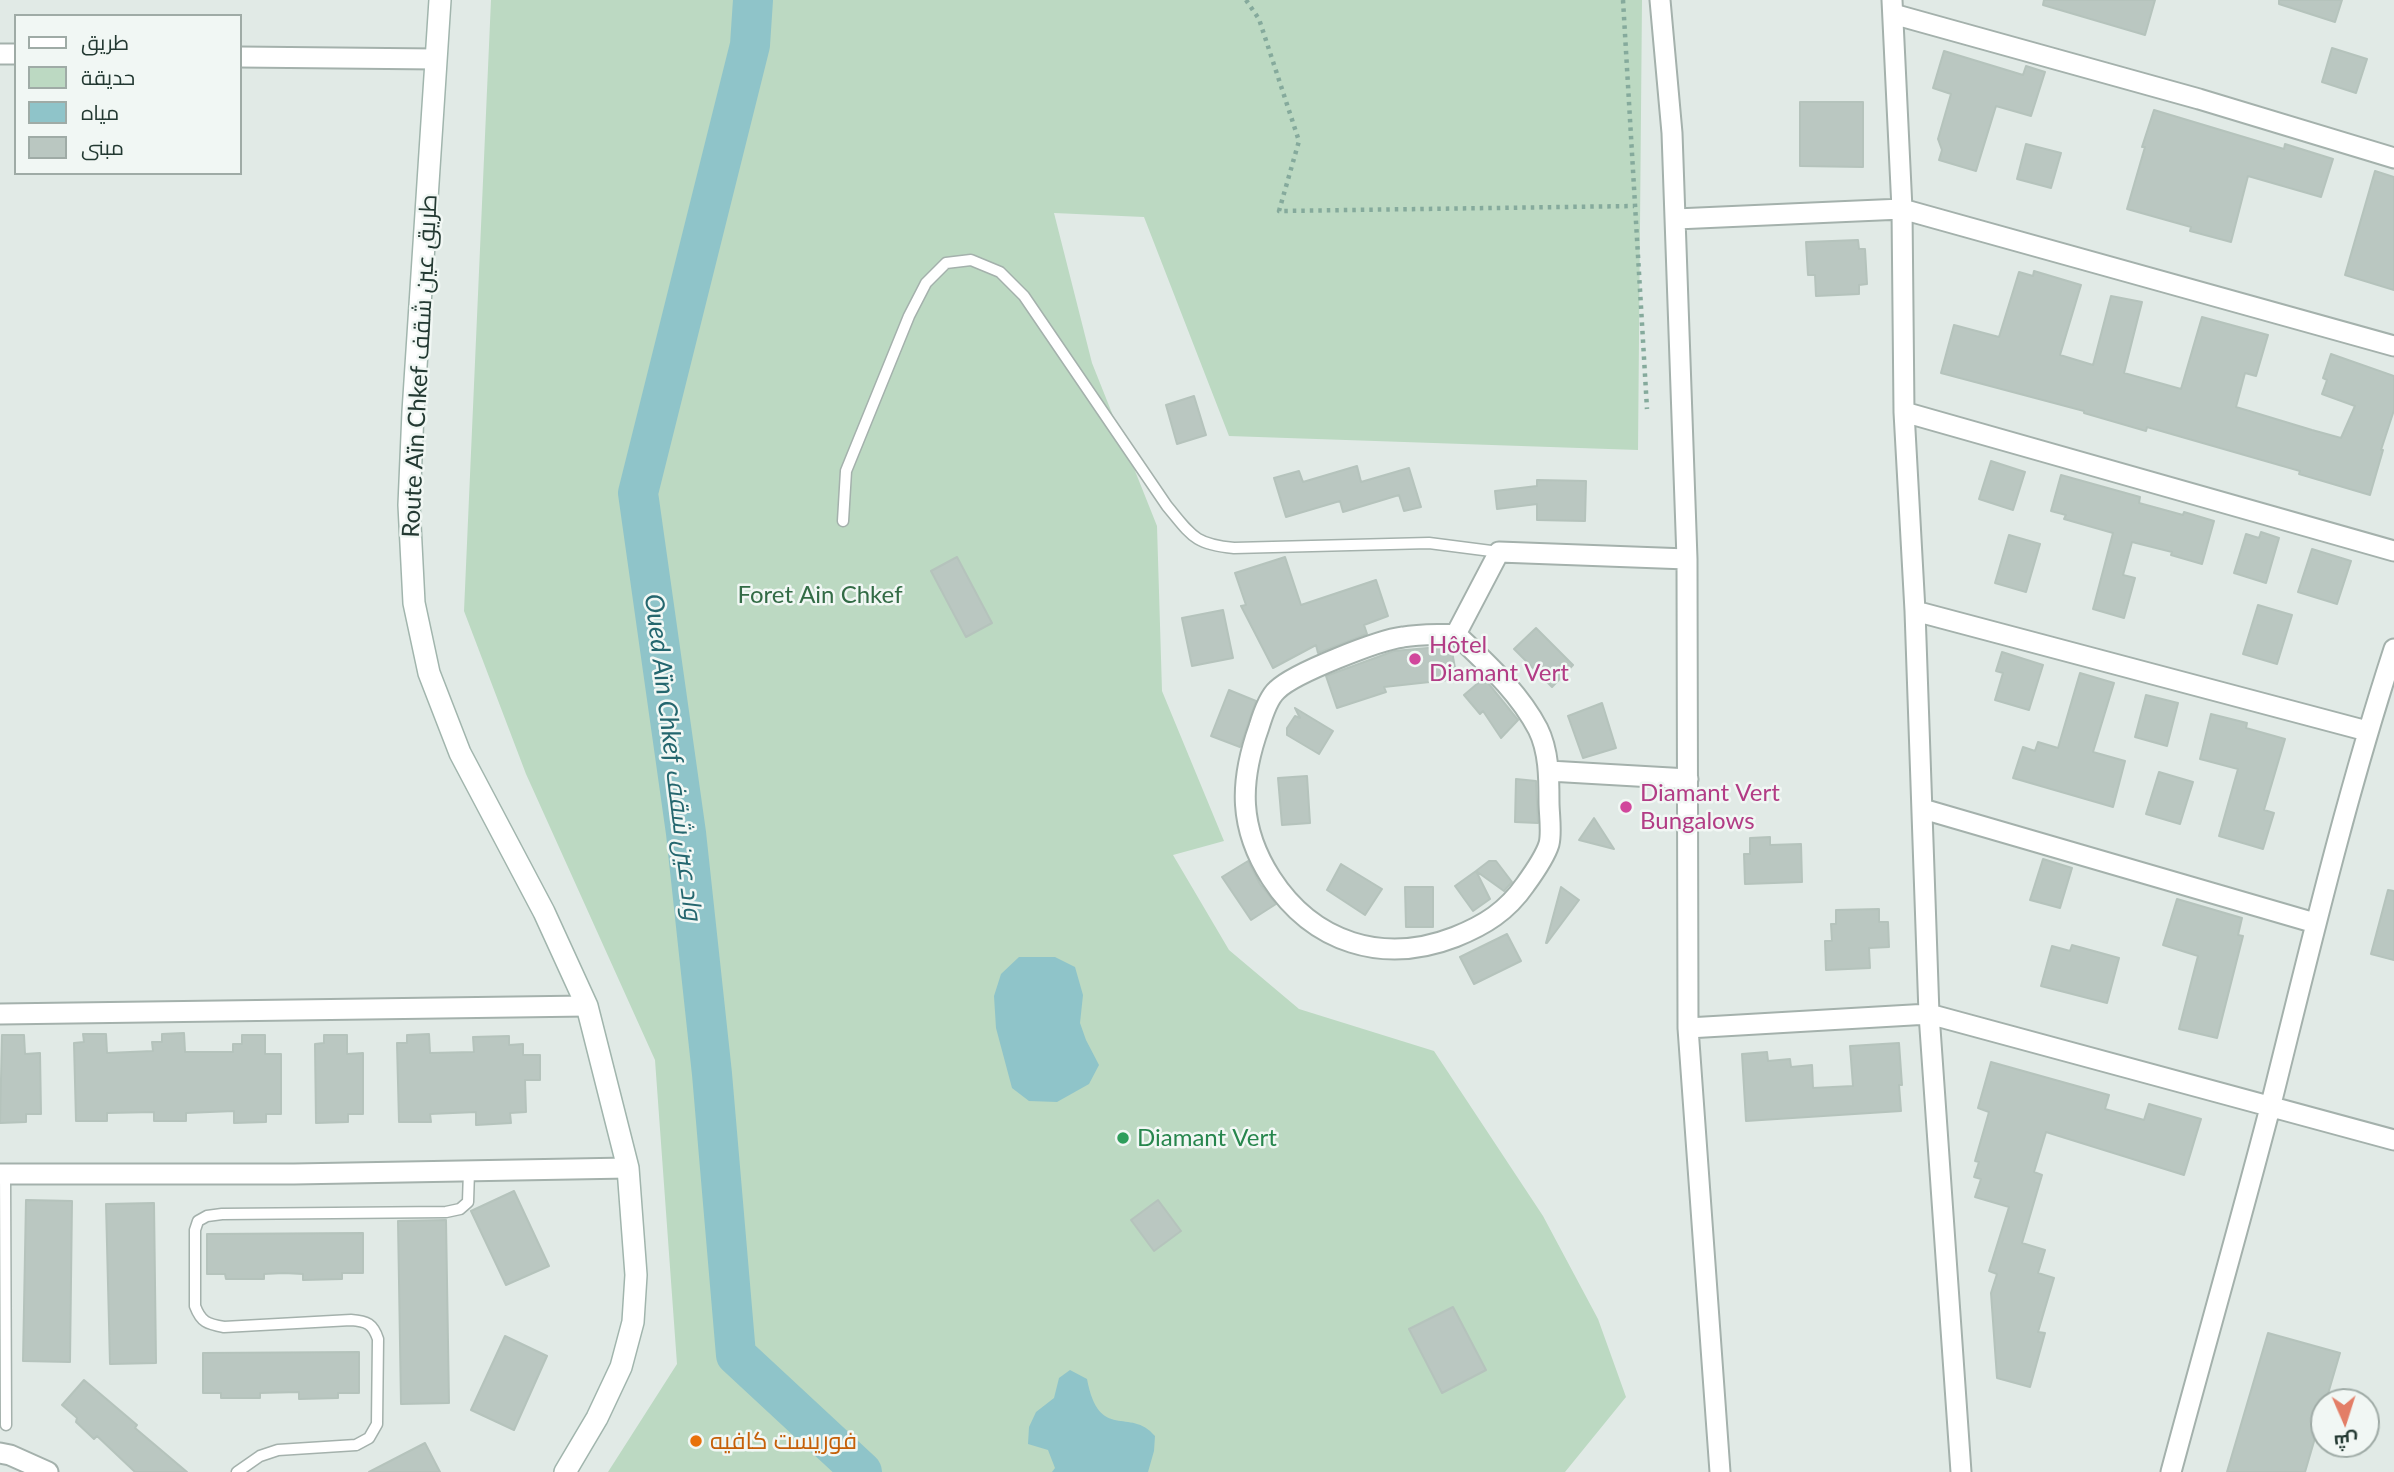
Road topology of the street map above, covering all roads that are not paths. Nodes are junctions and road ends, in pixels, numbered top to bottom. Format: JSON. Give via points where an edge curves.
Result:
{"nodes":[{"id":1,"x":440,"y":0,"type":"edge"},
{"id":2,"x":1660,"y":0,"type":"edge"},
{"id":3,"x":1893,"y":7,"type":"edge"},
{"id":4,"x":242,"y":57,"type":"edge"},
{"id":5,"x":436,"y":59,"type":"junction"},
{"id":6,"x":2394,"y":158,"type":"edge"},
{"id":7,"x":1902,"y":209,"type":"junction"},
{"id":8,"x":1676,"y":219,"type":"junction"},
{"id":9,"x":2394,"y":346,"type":"edge"},
{"id":10,"x":1905,"y":412,"type":"junction"},
{"id":11,"x":843,"y":521,"type":"dead end"},
{"id":12,"x":2394,"y":551,"type":"edge"},
{"id":13,"x":1499,"y":552,"type":"junction"},
{"id":14,"x":1686,"y":559,"type":"junction"},
{"id":15,"x":1915,"y":611,"type":"junction"},
{"id":16,"x":1456,"y":634,"type":"junction"},
{"id":17,"x":2394,"y":649,"type":"edge"},
{"id":18,"x":2367,"y":732,"type":"junction"},
{"id":19,"x":1549,"y":771,"type":"junction"},
{"id":20,"x":1688,"y":779,"type":"junction"},
{"id":21,"x":1923,"y":809,"type":"junction"},
{"id":22,"x":2315,"y":923,"type":"junction"},
{"id":23,"x":587,"y":1006,"type":"junction"},
{"id":24,"x":0,"y":1014,"type":"edge"},
{"id":25,"x":1929,"y":1014,"type":"junction"},
{"id":26,"x":1688,"y":1027,"type":"junction"},
{"id":27,"x":2270,"y":1107,"type":"junction"},
{"id":28,"x":2394,"y":1140,"type":"edge"},
{"id":29,"x":628,"y":1168,"type":"junction"},
{"id":30,"x":469,"y":1171,"type":"junction"},
{"id":31,"x":2,"y":1174,"type":"edge"},
{"id":32,"x":6,"y":1425,"type":"dead end"},
{"id":33,"x":0,"y":1453,"type":"edge"},
{"id":34,"x":48,"y":1472,"type":"edge"},
{"id":35,"x":237,"y":1472,"type":"edge"},
{"id":36,"x":565,"y":1472,"type":"edge"},
{"id":37,"x":1720,"y":1472,"type":"edge"},
{"id":38,"x":1961,"y":1472,"type":"edge"},
{"id":39,"x":2171,"y":1472,"type":"edge"}],
"edges":[{"from":1,"to":5,"type":"street","name":"Route Aïn Chkef طريق عين شقف"},
{"from":2,"to":8,"type":"street"},
{"from":3,"to":6,"type":"street"},
{"from":3,"to":7,"type":"street"},
{"from":4,"to":5,"type":"street"},
{"from":5,"to":23,"type":"street","name":"Route Aïn Chkef طريق عين شقف","via":[[413,412],[414,603],[429,673],[460,754],[544,912]]},
{"from":7,"to":8,"type":"street"},
{"from":7,"to":9,"type":"street"},
{"from":7,"to":10,"type":"street"},
{"from":8,"to":14,"type":"street"},
{"from":10,"to":12,"type":"street"},
{"from":10,"to":15,"type":"street"},
{"from":11,"to":13,"type":"lane","via":[[846,471],[909,316],[926,283],[946,264],[971,260],[1000,272],[1024,296],[1167,506],[1190,534],[1208,545],[1429,543]]},
{"from":13,"to":14,"type":"street"},
{"from":13,"to":16,"type":"street"},
{"from":14,"to":20,"type":"street"},
{"from":15,"to":18,"type":"street"},
{"from":15,"to":21,"type":"street"},
{"from":16,"to":19,"type":"street","via":[[1515,694],[1539,731]]},
{"from":16,"to":19,"type":"street","via":[[1401,637],[1347,654],[1276,690],[1246,769],[1246,818],[1257,855],[1281,894],[1303,918],[1348,942],[1388,950],[1434,945],[1474,929],[1511,905],[1549,844]]},
{"from":17,"to":18,"type":"street"},
{"from":18,"to":22,"type":"street"},
{"from":19,"to":20,"type":"street"},
{"from":20,"to":26,"type":"street"},
{"from":21,"to":22,"type":"street"},
{"from":21,"to":25,"type":"street"},
{"from":22,"to":27,"type":"street"},
{"from":23,"to":24,"type":"street"},
{"from":23,"to":29,"type":"street","name":"Route Aïn Chkef طريق عين شقف"},
{"from":25,"to":26,"type":"street"},
{"from":25,"to":27,"type":"street"},
{"from":25,"to":38,"type":"street"},
{"from":26,"to":37,"type":"street"},
{"from":27,"to":28,"type":"street"},
{"from":27,"to":39,"type":"street"},
{"from":29,"to":30,"type":"street"},
{"from":29,"to":36,"type":"street","name":"Route Aïn Chkef طريق عين شقف","via":[[636,1275],[634,1322],[621,1367]]},
{"from":30,"to":31,"type":"street"},
{"from":30,"to":35,"type":"lane","via":[[468,1202],[446,1212],[222,1214],[198,1221],[195,1306],[208,1324],[365,1321],[374,1327],[378,1339],[377,1424],[369,1438],[356,1445],[278,1450]]},
{"from":31,"to":32,"type":"lane"},
{"from":33,"to":34,"type":"street"}]}
